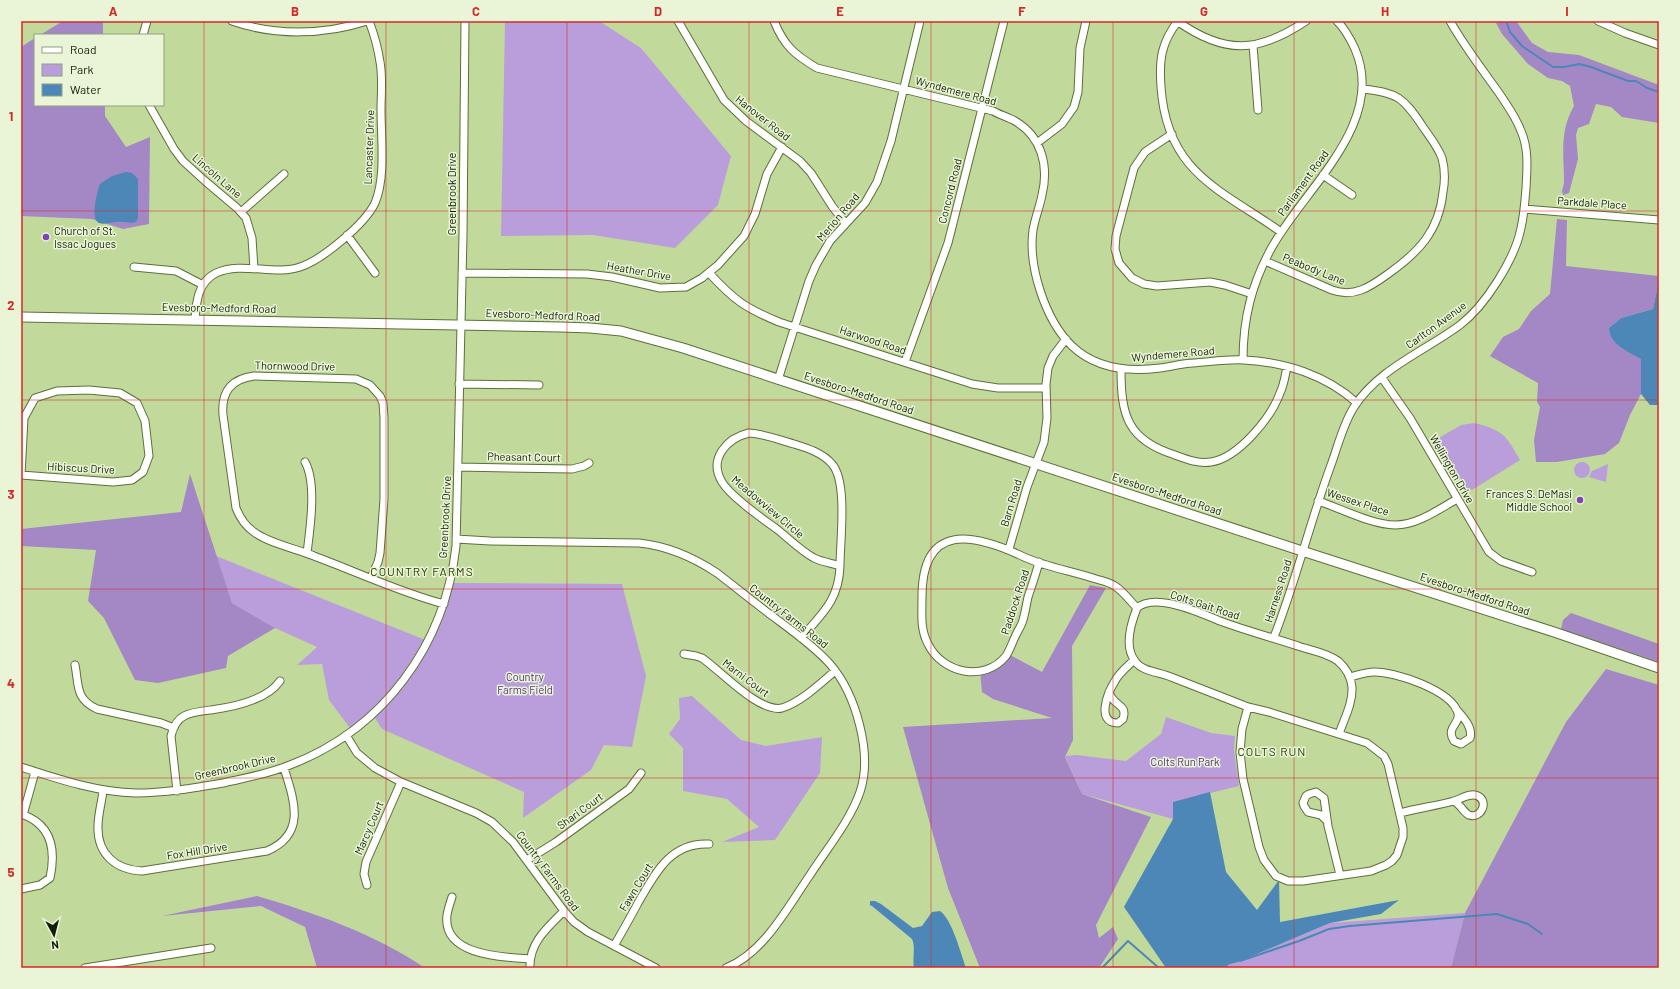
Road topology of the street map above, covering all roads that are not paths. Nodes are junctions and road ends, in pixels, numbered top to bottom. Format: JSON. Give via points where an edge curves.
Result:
{"nodes":[{"id":1,"x":147,"y":21,"type":"edge"},
{"id":2,"x":232,"y":21,"type":"edge"},
{"id":3,"x":368,"y":21,"type":"edge"},
{"id":4,"x":465,"y":21,"type":"edge"},
{"id":5,"x":678,"y":21,"type":"edge"},
{"id":6,"x":774,"y":21,"type":"edge"},
{"id":7,"x":920,"y":21,"type":"edge"},
{"id":8,"x":1004,"y":21,"type":"edge"},
{"id":9,"x":1086,"y":21,"type":"edge"},
{"id":10,"x":1177,"y":21,"type":"edge"},
{"id":11,"x":1306,"y":21,"type":"edge"},
{"id":12,"x":1337,"y":21,"type":"edge"},
{"id":13,"x":1450,"y":21,"type":"edge"},
{"id":14,"x":1598,"y":21,"type":"edge"},
{"id":15,"x":1615,"y":24,"type":"edge"},
{"id":16,"x":143,"y":34,"type":"edge"},
{"id":17,"x":1253,"y":45,"type":"junction"},
{"id":18,"x":1659,"y":45,"type":"edge"},
{"id":19,"x":904,"y":89,"type":"junction"},
{"id":20,"x":1362,"y":89,"type":"junction"},
{"id":21,"x":150,"y":106,"type":"edge"},
{"id":22,"x":981,"y":108,"type":"junction"},
{"id":23,"x":1258,"y":110,"type":"dead end"},
{"id":24,"x":1172,"y":134,"type":"junction"},
{"id":25,"x":1037,"y":143,"type":"junction"},
{"id":26,"x":782,"y":147,"type":"junction"},
{"id":27,"x":284,"y":174,"type":"dead end"},
{"id":28,"x":1323,"y":176,"type":"junction"},
{"id":29,"x":1352,"y":195,"type":"dead end"},
{"id":30,"x":1524,"y":209,"type":"junction"},
{"id":31,"x":241,"y":212,"type":"junction"},
{"id":32,"x":1659,"y":220,"type":"edge"},
{"id":33,"x":845,"y":223,"type":"junction"},
{"id":34,"x":1281,"y":232,"type":"junction"},
{"id":35,"x":347,"y":235,"type":"junction"},
{"id":36,"x":1265,"y":261,"type":"junction"},
{"id":37,"x":134,"y":267,"type":"dead end"},
{"id":38,"x":254,"y":269,"type":"junction"},
{"id":39,"x":375,"y":273,"type":"dead end"},
{"id":40,"x":462,"y":273,"type":"junction"},
{"id":41,"x":709,"y":273,"type":"junction"},
{"id":42,"x":203,"y":285,"type":"junction"},
{"id":43,"x":1252,"y":294,"type":"junction"},
{"id":44,"x":21,"y":317,"type":"edge"},
{"id":45,"x":194,"y":320,"type":"junction"},
{"id":46,"x":461,"y":324,"type":"junction"},
{"id":47,"x":796,"y":327,"type":"junction"},
{"id":48,"x":1066,"y":339,"type":"junction"},
{"id":49,"x":1243,"y":360,"type":"junction"},
{"id":50,"x":905,"y":362,"type":"junction"},
{"id":51,"x":1286,"y":367,"type":"junction"},
{"id":52,"x":1121,"y":369,"type":"junction"},
{"id":53,"x":1382,"y":378,"type":"junction"},
{"id":54,"x":778,"y":380,"type":"junction"},
{"id":55,"x":459,"y":384,"type":"junction"},
{"id":56,"x":540,"y":385,"type":"dead end"},
{"id":57,"x":1046,"y":388,"type":"junction"},
{"id":58,"x":1357,"y":403,"type":"junction"},
{"id":59,"x":305,"y":462,"type":"dead end"},
{"id":60,"x":589,"y":463,"type":"dead end"},
{"id":61,"x":1036,"y":464,"type":"junction"},
{"id":62,"x":458,"y":468,"type":"junction"},
{"id":63,"x":21,"y":475,"type":"edge"},
{"id":64,"x":1457,"y":499,"type":"junction"},
{"id":65,"x":1318,"y":501,"type":"junction"},
{"id":66,"x":456,"y":539,"type":"junction"},
{"id":67,"x":1009,"y":549,"type":"junction"},
{"id":68,"x":1302,"y":551,"type":"junction"},
{"id":69,"x":307,"y":553,"type":"junction"},
{"id":70,"x":1039,"y":562,"type":"junction"},
{"id":71,"x":840,"y":566,"type":"junction"},
{"id":72,"x":1532,"y":572,"type":"dead end"},
{"id":73,"x":371,"y":578,"type":"junction"},
{"id":74,"x":444,"y":604,"type":"junction"},
{"id":75,"x":1137,"y":608,"type":"junction"},
{"id":76,"x":801,"y":638,"type":"junction"},
{"id":77,"x":1274,"y":638,"type":"junction"},
{"id":78,"x":684,"y":654,"type":"dead end"},
{"id":79,"x":1134,"y":660,"type":"junction"},
{"id":80,"x":75,"y":665,"type":"dead end"},
{"id":81,"x":1659,"y":668,"type":"edge"},
{"id":82,"x":836,"y":671,"type":"junction"},
{"id":83,"x":1350,"y":677,"type":"junction"},
{"id":84,"x":280,"y":681,"type":"dead end"},
{"id":85,"x":1110,"y":692,"type":"dead end"},
{"id":86,"x":1248,"y":707,"type":"junction"},
{"id":87,"x":1456,"y":708,"type":"junction"},
{"id":88,"x":174,"y":728,"type":"junction"},
{"id":89,"x":1339,"y":734,"type":"junction"},
{"id":90,"x":346,"y":735,"type":"junction"},
{"id":91,"x":21,"y":768,"type":"edge"},
{"id":92,"x":284,"y":768,"type":"junction"},
{"id":93,"x":35,"y":772,"type":"junction"},
{"id":94,"x":641,"y":773,"type":"dead end"},
{"id":95,"x":401,"y":782,"type":"junction"},
{"id":96,"x":103,"y":790,"type":"junction"},
{"id":97,"x":176,"y":791,"type":"junction"},
{"id":98,"x":1454,"y":801,"type":"dead end"},
{"id":99,"x":1400,"y":812,"type":"junction"},
{"id":100,"x":22,"y":814,"type":"edge"},
{"id":101,"x":1327,"y":821,"type":"dead end"},
{"id":102,"x":709,"y":844,"type":"dead end"},
{"id":103,"x":527,"y":860,"type":"junction"},
{"id":104,"x":1340,"y":875,"type":"junction"},
{"id":105,"x":367,"y":885,"type":"dead end"},
{"id":106,"x":21,"y":889,"type":"edge"},
{"id":107,"x":452,"y":897,"type":"dead end"},
{"id":108,"x":564,"y":912,"type":"junction"},
{"id":109,"x":614,"y":946,"type":"junction"},
{"id":110,"x":211,"y":948,"type":"dead end"},
{"id":111,"x":530,"y":959,"type":"junction"},
{"id":112,"x":736,"y":966,"type":"edge"},
{"id":113,"x":85,"y":968,"type":"edge"},
{"id":114,"x":530,"y":968,"type":"edge"},
{"id":115,"x":656,"y":968,"type":"edge"},
{"id":116,"x":726,"y":968,"type":"edge"}],
"edges":[{"from":1,"to":16,"type":"street"},
{"from":2,"to":3,"type":"street","via":[[264,29],[297,31],[331,29]]},
{"from":3,"to":35,"type":"street","name":"Lancaster Drive","via":[[378,49],[381,72],[380,178],[377,196],[370,212]]},
{"from":4,"to":40,"type":"street","name":"Greenbrook Drive"},
{"from":5,"to":26,"type":"street","name":"Hanover Road","via":[[724,100],[738,115]]},
{"from":6,"to":19,"type":"street","name":"Wyndemere Road","via":[[789,48],[817,68]]},
{"from":7,"to":19,"type":"street","name":"Merion Road"},
{"from":8,"to":22,"type":"street","name":"Concord Road"},
{"from":9,"to":25,"type":"street","via":[[1080,48],[1078,92],[1074,106],[1062,124]]},
{"from":10,"to":17,"type":"street","via":[[1204,38],[1218,43]]},
{"from":10,"to":24,"type":"street","via":[[1164,44],[1161,66],[1163,104]]},
{"from":11,"to":17,"type":"street","via":[[1284,34]]},
{"from":12,"to":20,"type":"street","name":"Parliament Road","via":[[1350,38],[1360,62],[1363,74]]},
{"from":13,"to":30,"type":"street","name":"Carlton Avenue","via":[[1522,131],[1527,161]]},
{"from":14,"to":15,"type":"street"},
{"from":15,"to":18,"type":"street"},
{"from":17,"to":23,"type":"street"},
{"from":19,"to":22,"type":"street","name":"Wyndemere Road"},
{"from":19,"to":33,"type":"street","name":"Merion Road","via":[[890,146],[877,182],[865,203]]},
{"from":20,"to":28,"type":"street","name":"Parliament Road","via":[[1351,130]]},
{"from":20,"to":36,"type":"street","name":"Peabody Lane","via":[[1384,92],[1403,100],[1438,150],[1444,165],[1444,181],[1440,211],[1431,232],[1411,257],[1375,284],[1356,292],[1340,293]]},
{"from":21,"to":31,"type":"street","name":"Lincoln Lane","via":[[183,161]]},
{"from":22,"to":25,"type":"street","name":"Wyndemere Road","via":[[1015,122]]},
{"from":22,"to":50,"type":"street","name":"Concord Road","via":[[945,252]]},
{"from":24,"to":34,"type":"street","via":[[1183,157],[1201,178]]},
{"from":24,"to":43,"type":"street","via":[[1145,152],[1134,168],[1116,236],[1115,249],[1119,263],[1132,278],[1144,284],[1157,286],[1210,282]]},
{"from":25,"to":48,"type":"street","name":"Wyndemere Road","via":[[1043,156],[1045,177],[1033,230],[1034,266],[1044,300]]},
{"from":26,"to":33,"type":"street","name":"Hanover Road","via":[[806,167]]},
{"from":26,"to":41,"type":"street","name":"Heather Drive","via":[[767,174],[749,229]]},
{"from":27,"to":31,"type":"street"},
{"from":28,"to":29,"type":"street"},
{"from":28,"to":34,"type":"street","name":"Parliament Road"},
{"from":30,"to":32,"type":"street","name":"Parkdale Place"},
{"from":30,"to":53,"type":"street","name":"Carlton Avenue","via":[[1515,246],[1482,304],[1454,329]]},
{"from":31,"to":38,"type":"street","name":"Lincoln Lane","via":[[249,224]]},
{"from":33,"to":47,"type":"street","name":"Merion Road","via":[[830,241],[816,265]]},
{"from":34,"to":36,"type":"street","name":"Parliament Road"},
{"from":35,"to":38,"type":"street","name":"Lancaster Drive","via":[[326,253],[300,267],[285,270]]},
{"from":35,"to":39,"type":"street"},
{"from":36,"to":43,"type":"street","name":"Parliament Road"},
{"from":37,"to":42,"type":"street","via":[[176,271]]},
{"from":38,"to":42,"type":"street","name":"Lancaster Drive","via":[[233,269],[217,273]]},
{"from":40,"to":41,"type":"street","name":"Heather Drive","via":[[587,274],[660,288],[673,288],[686,287]]},
{"from":40,"to":46,"type":"street","name":"Greenbrook Drive"},
{"from":41,"to":47,"type":"street","name":"Harwood Road","via":[[746,307],[767,318]]},
{"from":42,"to":45,"type":"street","name":"Lancaster Drive","via":[[196,301]]},
{"from":43,"to":49,"type":"street","name":"Parliament Road","via":[[1245,324]]},
{"from":44,"to":45,"type":"street","name":"Evesboro-Medford Road"},
{"from":45,"to":46,"type":"street","name":"Evesboro-Medford Road"},
{"from":46,"to":54,"type":"street","name":"Evesboro-Medford Road","via":[[590,328],[621,332],[683,348]]},
{"from":46,"to":55,"type":"street","name":"Greenbrook Drive"},
{"from":47,"to":50,"type":"street","name":"Harwood Road"},
{"from":47,"to":54,"type":"street","name":"Merion Road"},
{"from":48,"to":52,"type":"street","name":"Wyndemere Road","via":[[1092,359],[1106,366]]},
{"from":48,"to":57,"type":"street","name":"Barn Road","via":[[1050,361]]},
{"from":49,"to":51,"type":"street","name":"Wyndemere Road"},
{"from":49,"to":52,"type":"street","name":"Wyndemere Road","via":[[1136,370]]},
{"from":50,"to":57,"type":"street","name":"Harwood Road","via":[[981,386]]},
{"from":51,"to":52,"type":"street","via":[[1277,400],[1255,432],[1219,460],[1202,462],[1162,451],[1137,434],[1127,417],[1122,400]]},
{"from":51,"to":58,"type":"street","name":"Wyndemere Road","via":[[1304,371],[1326,381]]},
{"from":53,"to":58,"type":"street","name":"Carlton Avenue"},
{"from":53,"to":64,"type":"street","name":"Wellington Drive","via":[[1410,418]]},
{"from":54,"to":61,"type":"street","name":"Evesboro-Medford Road"},
{"from":55,"to":56,"type":"street"},
{"from":55,"to":62,"type":"street","name":"Greenbrook Drive"},
{"from":57,"to":61,"type":"street","name":"Barn Road","via":[[1046,427]]},
{"from":58,"to":65,"type":"street","name":"Carlton Avenue","via":[[1346,424]]},
{"from":59,"to":69,"type":"street","via":[[311,487]]},
{"from":60,"to":62,"type":"street","name":"Pheasant Court","via":[[572,469]]},
{"from":61,"to":67,"type":"street","name":"Barn Road"},
{"from":61,"to":68,"type":"street","name":"Evesboro-Medford Road"},
{"from":62,"to":66,"type":"street","name":"Greenbrook Drive"},
{"from":63,"to":63,"type":"street","name":"Hibiscus Drive","via":[[24,418],[35,398],[57,391],[89,390],[120,393],[137,403],[145,421],[149,456],[143,472],[132,480],[113,482]]},
{"from":64,"to":65,"type":"street","name":"Wessex Place","via":[[1426,516],[1395,525],[1374,521]]},
{"from":64,"to":72,"type":"street","name":"Wellington Drive","via":[[1489,552],[1501,561]]},
{"from":65,"to":68,"type":"street","name":"Carlton Avenue"},
{"from":66,"to":74,"type":"street","name":"Greenbrook Drive","via":[[453,569]]},
{"from":66,"to":76,"type":"street","name":"Country Farms Road","via":[[639,543],[663,547],[702,563]]},
{"from":67,"to":70,"type":"street","name":"Paddock Road"},
{"from":67,"to":70,"type":"street","name":"Paddock Road","via":[[978,540],[952,540],[938,547],[926,564],[922,589],[924,632],[933,652],[955,670],[982,671],[994,666],[1006,656],[1021,625]]},
{"from":68,"to":77,"type":"street","name":"Harness Road"},
{"from":68,"to":81,"type":"street","name":"Evesboro-Medford Road"},
{"from":69,"to":73,"type":"street","name":"Thornwood Drive"},
{"from":69,"to":73,"type":"street","name":"Thornwood Drive","via":[[255,533],[243,522],[236,508],[222,407],[229,388],[247,377],[356,379],[370,384],[380,396],[384,418],[384,499],[380,553]]},
{"from":70,"to":75,"type":"street","name":"Paddock Road","via":[[1110,583]]},
{"from":71,"to":71,"type":"street","name":"Meadowview Circle","via":[[812,556],[726,488],[719,477],[718,464],[722,451],[730,441],[742,435],[757,433],[812,451],[831,463],[840,482]]},
{"from":71,"to":76,"type":"street","name":"Meadowview Circle","via":[[839,583],[834,596]]},
{"from":73,"to":74,"type":"street","name":"Thornwood Drive","via":[[418,597]]},
{"from":74,"to":90,"type":"street","name":"Greenbrook Drive","via":[[427,645],[402,683],[379,709]]},
{"from":75,"to":77,"type":"street","name":"Colts Gait Road","via":[[1150,603],[1173,604]]},
{"from":75,"to":79,"type":"street","via":[[1130,638]]},
{"from":76,"to":82,"type":"street","name":"Country Farms Road"},
{"from":77,"to":83,"type":"street","name":"Colts Gait Road","via":[[1331,657],[1344,667]]},
{"from":78,"to":82,"type":"street","name":"Marni Court","via":[[702,658],[757,703],[777,709],[801,698]]},
{"from":79,"to":85,"type":"street","via":[[1118,676]]},
{"from":79,"to":86,"type":"street","via":[[1142,667]]},
{"from":80,"to":88,"type":"street","via":[[81,696],[91,706],[98,710]]},
{"from":82,"to":112,"type":"street","name":"Country Farms Road","via":[[863,737],[865,763],[861,791],[849,816],[770,932],[752,953]]},
{"from":83,"to":87,"type":"street","via":[[1376,672],[1399,676],[1432,689]]},
{"from":83,"to":89,"type":"street","via":[[1352,696]]},
{"from":84,"to":88,"type":"street","via":[[274,689],[263,696],[232,706],[189,714],[178,721]]},
{"from":86,"to":89,"type":"street"},
{"from":86,"to":104,"type":"street","via":[[1240,736],[1240,760],[1257,840],[1264,860],[1276,876],[1288,881]]},
{"from":87,"to":87,"type":"street","via":[[1458,718],[1450,734],[1454,741],[1461,744],[1467,741],[1471,732],[1469,725]]},
{"from":88,"to":97,"type":"street","via":[[172,742]]},
{"from":89,"to":99,"type":"street","via":[[1366,743],[1384,756]]},
{"from":90,"to":92,"type":"street","name":"Greenbrook Drive","via":[[321,751]]},
{"from":90,"to":95,"type":"street","name":"Country Farms Road","via":[[362,758]]},
{"from":91,"to":93,"type":"street","name":"Greenbrook Drive"},
{"from":92,"to":96,"type":"street","name":"Fox Hill Drive","via":[[292,795],[295,818],[290,832],[280,844],[267,851],[150,870],[122,867],[106,854],[98,834]]},
{"from":92,"to":97,"type":"street","name":"Greenbrook Drive"},
{"from":93,"to":96,"type":"street","name":"Greenbrook Drive"},
{"from":93,"to":100,"type":"street"},
{"from":94,"to":103,"type":"street","name":"Shari Court","via":[[629,789]]},
{"from":95,"to":103,"type":"street","name":"Country Farms Road","via":[[492,822]]},
{"from":95,"to":105,"type":"street","name":"Marcy Court","via":[[366,862],[364,874]]},
{"from":96,"to":97,"type":"street","name":"Greenbrook Drive","via":[[136,793]]},
{"from":98,"to":99,"type":"street"},
{"from":99,"to":104,"type":"street","via":[[1403,837],[1400,849],[1392,861],[1371,871]]},
{"from":100,"to":106,"type":"street","via":[[42,826],[48,833],[53,863],[50,878],[40,885]]},
{"from":101,"to":104,"type":"street"},
{"from":102,"to":109,"type":"street","name":"Fawn Court","via":[[686,847],[666,860],[650,881]]},
{"from":103,"to":108,"type":"street","name":"Country Farms Road"},
{"from":107,"to":111,"type":"street","via":[[447,922],[452,936],[463,946],[484,954]]},
{"from":108,"to":109,"type":"street","name":"Country Farms Road","via":[[581,928]]},
{"from":108,"to":111,"type":"street","via":[[541,934],[533,946]]},
{"from":109,"to":115,"type":"street","name":"Country Farms Road"},
{"from":110,"to":113,"type":"street"},
{"from":111,"to":114,"type":"street"},
{"from":112,"to":116,"type":"street","name":"Country Farms Road"}]}
